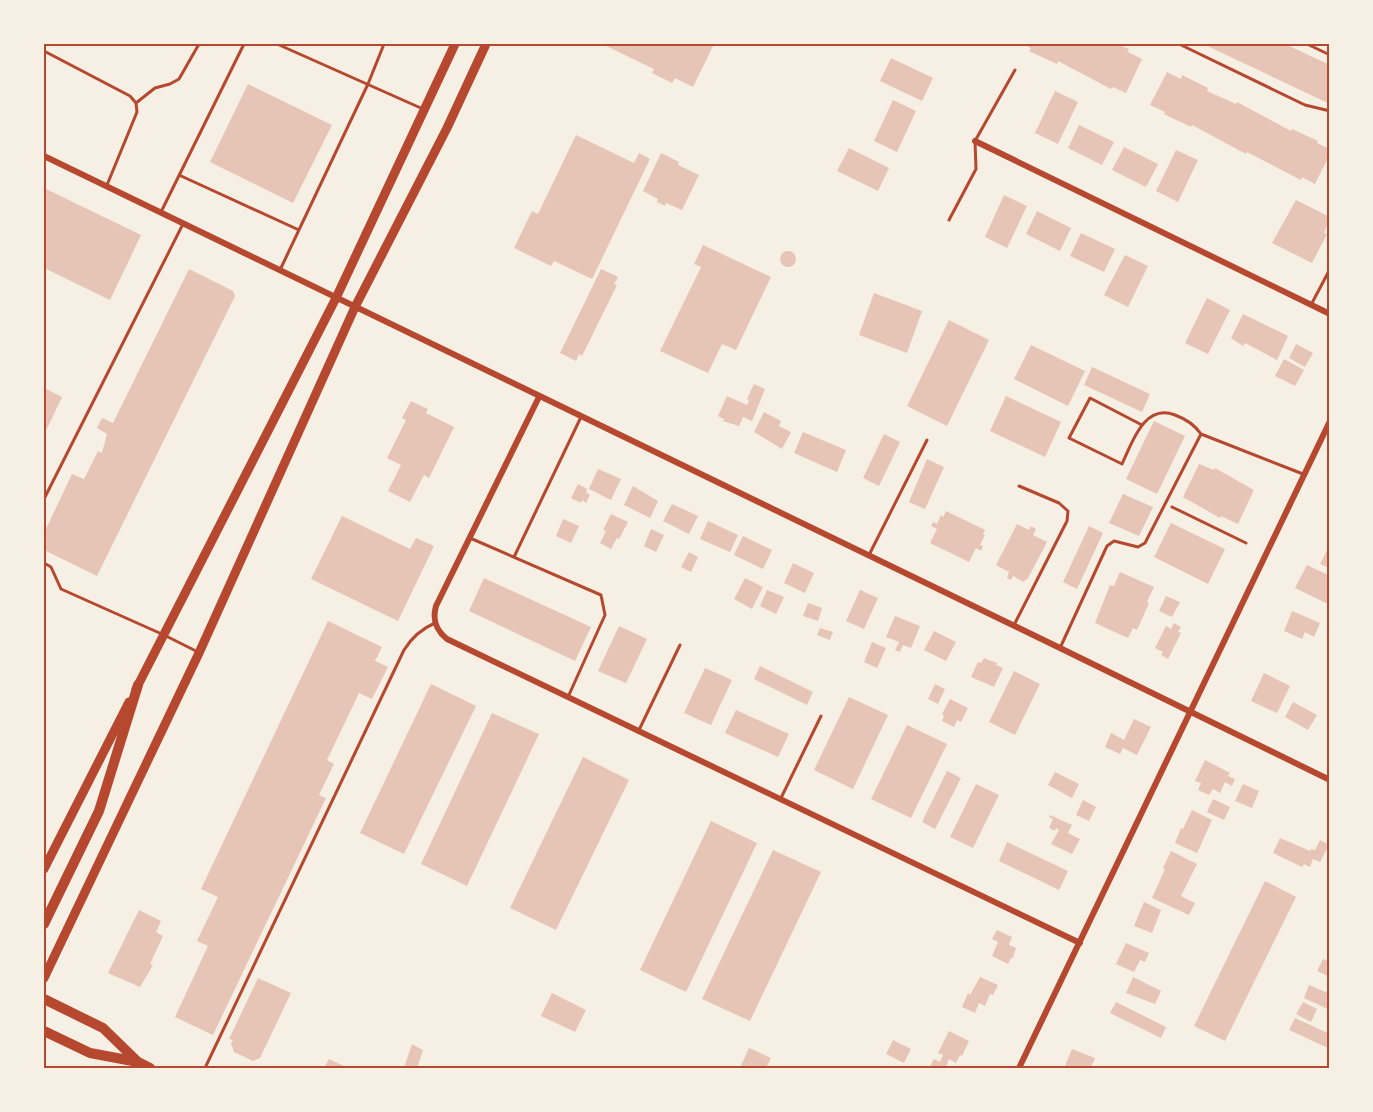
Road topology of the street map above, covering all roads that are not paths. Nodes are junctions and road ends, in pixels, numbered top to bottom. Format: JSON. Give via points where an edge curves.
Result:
{"nodes":[{"id":1,"x":199,"y":44,"type":"edge"},
{"id":2,"x":244,"y":44,"type":"edge"},
{"id":3,"x":278,"y":44,"type":"edge"},
{"id":4,"x":384,"y":44,"type":"edge"},
{"id":5,"x":455,"y":44,"type":"edge"},
{"id":6,"x":486,"y":44,"type":"edge"},
{"id":7,"x":1179,"y":44,"type":"edge"},
{"id":8,"x":1307,"y":44,"type":"edge"},
{"id":9,"x":44,"y":51,"type":"edge"},
{"id":10,"x":1329,"y":55,"type":"edge"},
{"id":11,"x":1015,"y":69,"type":"dead end"},
{"id":12,"x":368,"y":84,"type":"junction"},
{"id":13,"x":136,"y":103,"type":"junction"},
{"id":14,"x":423,"y":109,"type":"junction"},
{"id":15,"x":1329,"y":111,"type":"edge"},
{"id":16,"x":975,"y":141,"type":"junction"},
{"id":17,"x":44,"y":156,"type":"edge"},
{"id":18,"x":179,"y":175,"type":"junction"},
{"id":19,"x":106,"y":186,"type":"junction"},
{"id":20,"x":161,"y":213,"type":"junction"},
{"id":21,"x":949,"y":220,"type":"dead end"},
{"id":22,"x":183,"y":224,"type":"junction"},
{"id":23,"x":299,"y":230,"type":"junction"},
{"id":24,"x":1329,"y":268,"type":"edge"},
{"id":25,"x":280,"y":270,"type":"junction"},
{"id":26,"x":336,"y":298,"type":"junction"},
{"id":27,"x":1311,"y":305,"type":"junction"},
{"id":28,"x":355,"y":307,"type":"junction"},
{"id":29,"x":1329,"y":314,"type":"edge"},
{"id":30,"x":540,"y":397,"type":"junction"},
{"id":31,"x":580,"y":417,"type":"junction"},
{"id":32,"x":1329,"y":421,"type":"edge"},
{"id":33,"x":1142,"y":425,"type":"junction"},
{"id":34,"x":1201,"y":434,"type":"junction"},
{"id":35,"x":927,"y":440,"type":"dead end"},
{"id":36,"x":1304,"y":474,"type":"junction"},
{"id":37,"x":1019,"y":486,"type":"dead end"},
{"id":38,"x":44,"y":499,"type":"edge"},
{"id":39,"x":470,"y":538,"type":"junction"},
{"id":40,"x":869,"y":556,"type":"junction"},
{"id":41,"x":514,"y":557,"type":"junction"},
{"id":42,"x":44,"y":563,"type":"edge"},
{"id":43,"x":434,"y":620,"type":"junction"},
{"id":44,"x":1013,"y":626,"type":"junction"},
{"id":45,"x":164,"y":634,"type":"junction"},
{"id":46,"x":680,"y":645,"type":"dead end"},
{"id":47,"x":1060,"y":648,"type":"junction"},
{"id":48,"x":199,"y":653,"type":"junction"},
{"id":49,"x":138,"y":685,"type":"junction"},
{"id":50,"x":568,"y":697,"type":"junction"},
{"id":51,"x":1190,"y":713,"type":"junction"},
{"id":52,"x":821,"y":716,"type":"dead end"},
{"id":53,"x":639,"y":731,"type":"junction"},
{"id":54,"x":1329,"y":780,"type":"edge"},
{"id":55,"x":780,"y":799,"type":"junction"},
{"id":56,"x":44,"y":869,"type":"edge"},
{"id":57,"x":44,"y":924,"type":"edge"},
{"id":58,"x":1080,"y":943,"type":"junction"},
{"id":59,"x":44,"y":978,"type":"edge"},
{"id":60,"x":44,"y":999,"type":"edge"},
{"id":61,"x":44,"y":1031,"type":"edge"},
{"id":62,"x":138,"y":1062,"type":"junction"},
{"id":63,"x":150,"y":1068,"type":"edge"},
{"id":64,"x":205,"y":1068,"type":"edge"},
{"id":65,"x":1019,"y":1068,"type":"edge"}],
"edges":[{"from":1,"to":13,"type":"lane","via":[[179,79],[155,88]]},
{"from":2,"to":18,"type":"lane"},
{"from":3,"to":12,"type":"lane"},
{"from":4,"to":12,"type":"lane"},
{"from":5,"to":14,"type":"main road"},
{"from":6,"to":28,"type":"main road"},
{"from":7,"to":15,"type":"lane","via":[[1305,105]]},
{"from":8,"to":10,"type":"lane"},
{"from":9,"to":13,"type":"lane","via":[[130,96]]},
{"from":11,"to":16,"type":"lane"},
{"from":12,"to":14,"type":"lane"},
{"from":12,"to":23,"type":"lane"},
{"from":13,"to":19,"type":"lane","via":[[137,112]]},
{"from":14,"to":26,"type":"main road"},
{"from":16,"to":21,"type":"lane","via":[[976,169]]},
{"from":16,"to":27,"type":"street"},
{"from":17,"to":19,"type":"street"},
{"from":18,"to":20,"type":"lane"},
{"from":18,"to":23,"type":"lane"},
{"from":19,"to":20,"type":"street"},
{"from":20,"to":22,"type":"street"},
{"from":22,"to":25,"type":"street"},
{"from":22,"to":38,"type":"lane"},
{"from":23,"to":25,"type":"lane"},
{"from":24,"to":27,"type":"lane"},
{"from":25,"to":26,"type":"street"},
{"from":26,"to":28,"type":"street"},
{"from":26,"to":45,"type":"main road"},
{"from":27,"to":29,"type":"street"},
{"from":28,"to":30,"type":"street"},
{"from":28,"to":48,"type":"main road"},
{"from":30,"to":31,"type":"street"},
{"from":30,"to":39,"type":"street"},
{"from":31,"to":40,"type":"street"},
{"from":31,"to":41,"type":"lane"},
{"from":32,"to":36,"type":"street"},
{"from":33,"to":33,"type":"lane","via":[[1122,464],[1069,438],[1090,398]]},
{"from":33,"to":34,"type":"lane","via":[[1154,414],[1170,413],[1184,418]]},
{"from":34,"to":36,"type":"lane"},
{"from":34,"to":47,"type":"lane","via":[[1145,543],[1138,547],[1114,541],[1107,546]]},
{"from":35,"to":40,"type":"lane"},
{"from":36,"to":51,"type":"street"},
{"from":37,"to":44,"type":"lane","via":[[1059,503],[1068,511],[1068,521]]},
{"from":39,"to":41,"type":"lane"},
{"from":39,"to":43,"type":"street","via":[[436,606]]},
{"from":40,"to":44,"type":"street"},
{"from":41,"to":50,"type":"lane","via":[[601,595],[605,615]]},
{"from":42,"to":45,"type":"lane","via":[[51,567],[61,589]]},
{"from":43,"to":50,"type":"street","via":[[447,639]]},
{"from":43,"to":64,"type":"lane","via":[[404,650]]},
{"from":44,"to":47,"type":"street"},
{"from":45,"to":48,"type":"lane"},
{"from":45,"to":49,"type":"main road"},
{"from":46,"to":53,"type":"lane"},
{"from":47,"to":51,"type":"street"},
{"from":48,"to":59,"type":"main road"},
{"from":49,"to":56,"type":"main road"},
{"from":49,"to":57,"type":"main road","via":[[99,812]]},
{"from":50,"to":53,"type":"street"},
{"from":51,"to":54,"type":"street"},
{"from":51,"to":58,"type":"street"},
{"from":52,"to":55,"type":"lane"},
{"from":53,"to":55,"type":"street"},
{"from":55,"to":58,"type":"street"},
{"from":58,"to":65,"type":"street"},
{"from":60,"to":62,"type":"main road","via":[[103,1028]]},
{"from":61,"to":62,"type":"main road","via":[[90,1053]]},
{"from":62,"to":63,"type":"main road"}]}
